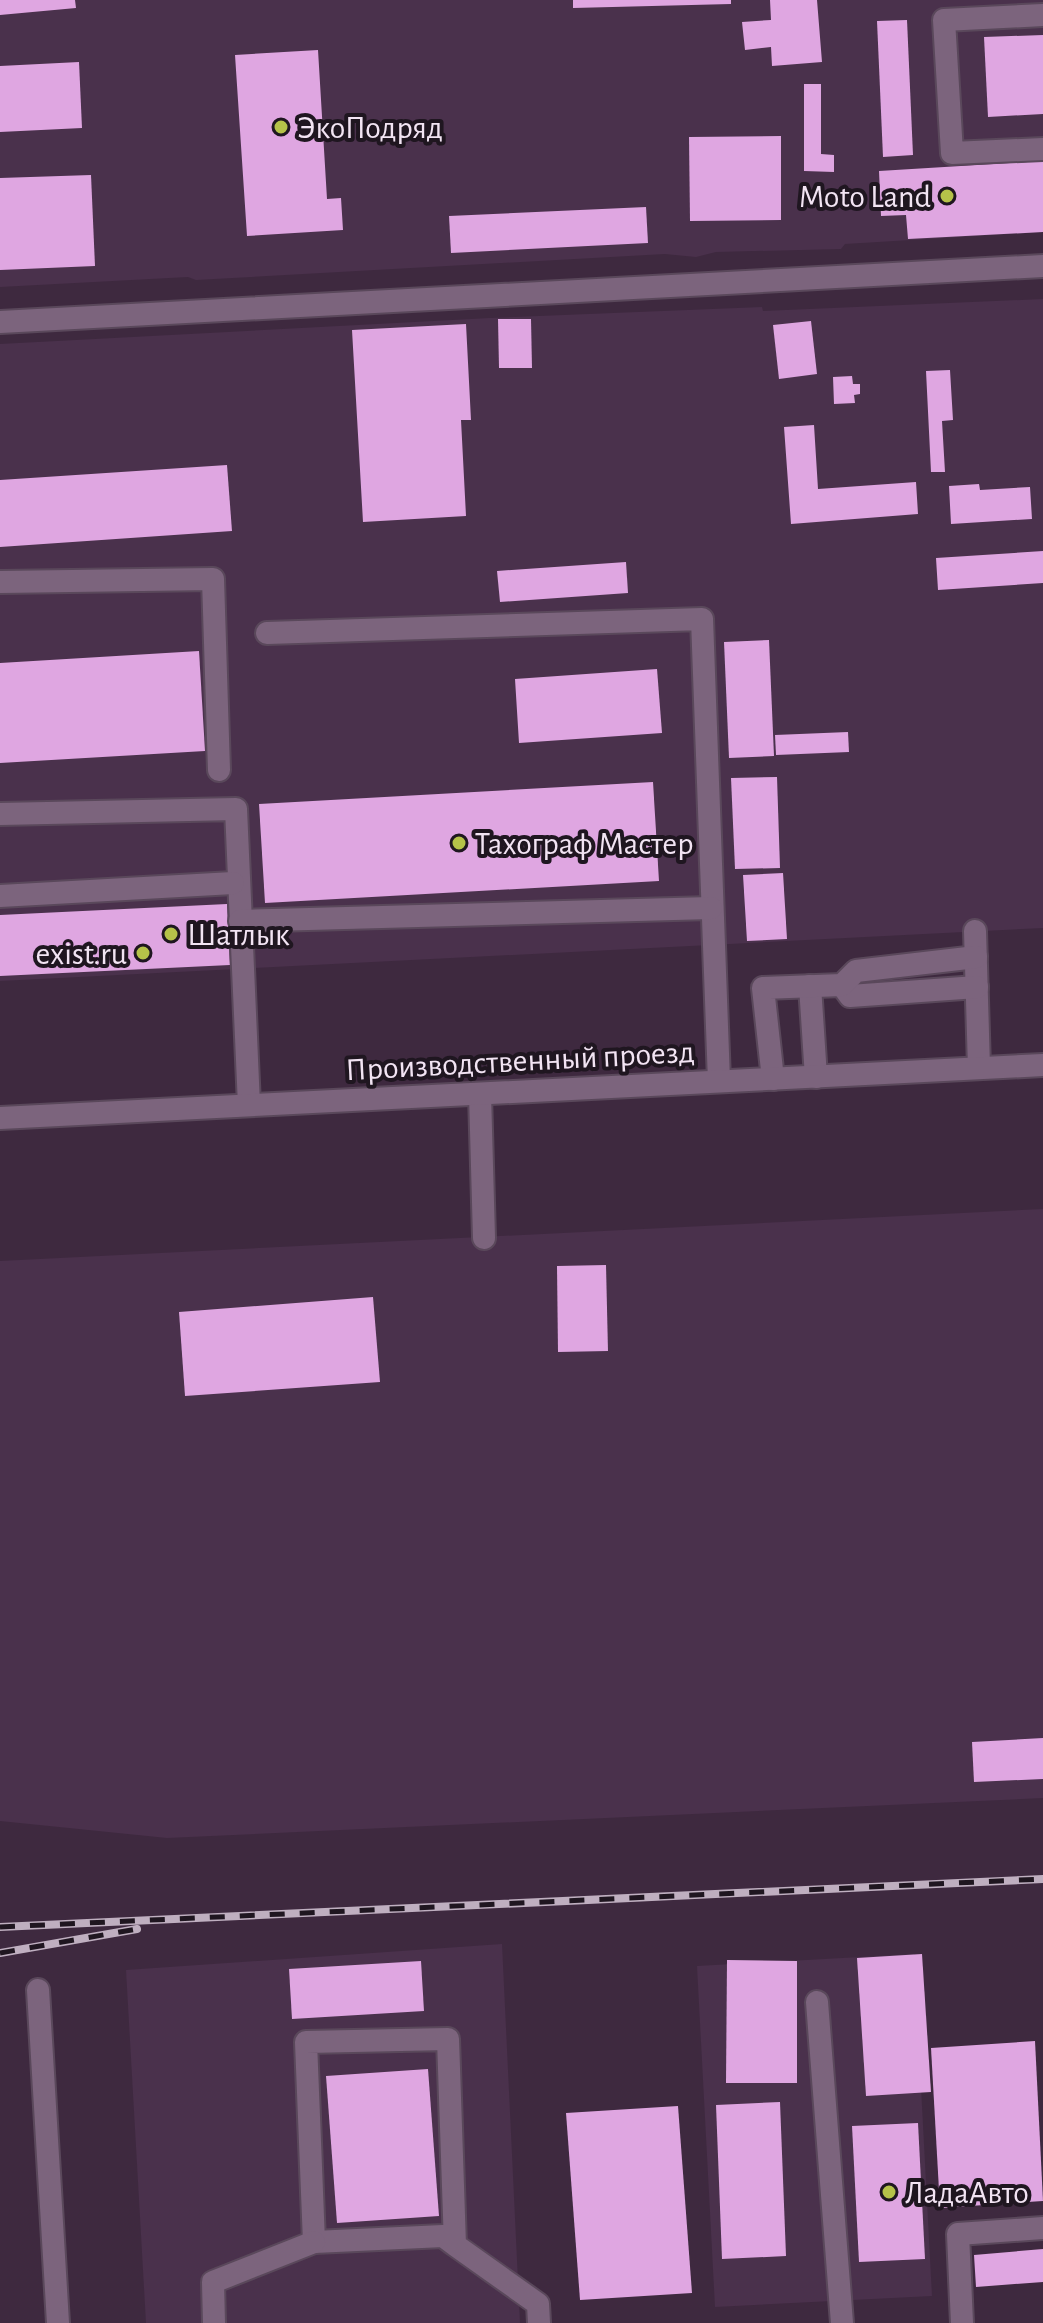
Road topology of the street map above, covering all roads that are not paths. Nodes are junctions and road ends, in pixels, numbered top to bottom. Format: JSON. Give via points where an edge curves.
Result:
{"nodes":[{"id":1,"x":1043,"y":15,"type":"edge"},
{"id":2,"x":1043,"y":149,"type":"edge"},
{"id":3,"x":1043,"y":266,"type":"edge"},
{"id":4,"x":0,"y":322,"type":"edge"},
{"id":5,"x":0,"y":582,"type":"edge"},
{"id":6,"x":267,"y":633,"type":"dead end"},
{"id":7,"x":219,"y":770,"type":"dead end"},
{"id":8,"x":0,"y":814,"type":"edge"},
{"id":9,"x":233,"y":883,"type":"dead end"},
{"id":10,"x":0,"y":896,"type":"edge"},
{"id":11,"x":711,"y":908,"type":"junction"},
{"id":12,"x":240,"y":921,"type":"junction"},
{"id":13,"x":975,"y":931,"type":"dead end"},
{"id":14,"x":976,"y":957,"type":"junction"},
{"id":15,"x":842,"y":985,"type":"junction"},
{"id":16,"x":810,"y":986,"type":"junction"},
{"id":17,"x":977,"y":987,"type":"junction"},
{"id":18,"x":1043,"y":1065,"type":"edge"},
{"id":19,"x":979,"y":1068,"type":"junction"},
{"id":20,"x":816,"y":1077,"type":"junction"},
{"id":21,"x":773,"y":1079,"type":"junction"},
{"id":22,"x":719,"y":1081,"type":"junction"},
{"id":23,"x":480,"y":1094,"type":"junction"},
{"id":24,"x":249,"y":1105,"type":"junction"},
{"id":25,"x":0,"y":1118,"type":"edge"},
{"id":26,"x":484,"y":1238,"type":"dead end"},
{"id":27,"x":38,"y":1990,"type":"dead end"},
{"id":28,"x":817,"y":2002,"type":"dead end"},
{"id":29,"x":1043,"y":2228,"type":"edge"},
{"id":30,"x":314,"y":2242,"type":"junction"},
{"id":31,"x":455,"y":2245,"type":"junction"},
{"id":32,"x":58,"y":2323,"type":"edge"},
{"id":33,"x":214,"y":2323,"type":"edge"},
{"id":34,"x":539,"y":2323,"type":"edge"},
{"id":35,"x":842,"y":2323,"type":"edge"},
{"id":36,"x":962,"y":2323,"type":"edge"}],
"edges":[{"from":1,"to":2,"type":"street","via":[[944,20],[952,153]]},
{"from":3,"to":4,"type":"street"},
{"from":5,"to":7,"type":"street","via":[[213,579]]},
{"from":6,"to":11,"type":"street","via":[[702,619]]},
{"from":8,"to":12,"type":"street","via":[[236,809]]},
{"from":9,"to":10,"type":"street"},
{"from":11,"to":12,"type":"street"},
{"from":11,"to":22,"type":"street"},
{"from":12,"to":24,"type":"street"},
{"from":13,"to":14,"type":"street"},
{"from":14,"to":15,"type":"street","via":[[856,971]]},
{"from":14,"to":17,"type":"street"},
{"from":15,"to":16,"type":"street"},
{"from":15,"to":17,"type":"street","via":[[850,996]]},
{"from":16,"to":20,"type":"street"},
{"from":16,"to":21,"type":"street","via":[[763,988]]},
{"from":17,"to":19,"type":"street"},
{"from":18,"to":19,"type":"street","name":"Производственный проезд"},
{"from":19,"to":20,"type":"street","name":"Производственный проезд"},
{"from":20,"to":21,"type":"street","name":"Производственный проезд"},
{"from":21,"to":22,"type":"street","name":"Производственный проезд"},
{"from":22,"to":23,"type":"street","name":"Производственный проезд"},
{"from":23,"to":24,"type":"street","name":"Производственный проезд"},
{"from":23,"to":26,"type":"street"},
{"from":24,"to":25,"type":"street","name":"Производственный проезд"},
{"from":27,"to":32,"type":"street"},
{"from":28,"to":35,"type":"street"},
{"from":29,"to":36,"type":"street","via":[[958,2234]]},
{"from":30,"to":31,"type":"street","via":[[443,2236]]},
{"from":30,"to":31,"type":"street","via":[[306,2042],[448,2039]]},
{"from":30,"to":33,"type":"street","via":[[213,2282]]},
{"from":31,"to":34,"type":"street","via":[[538,2304]]}]}
